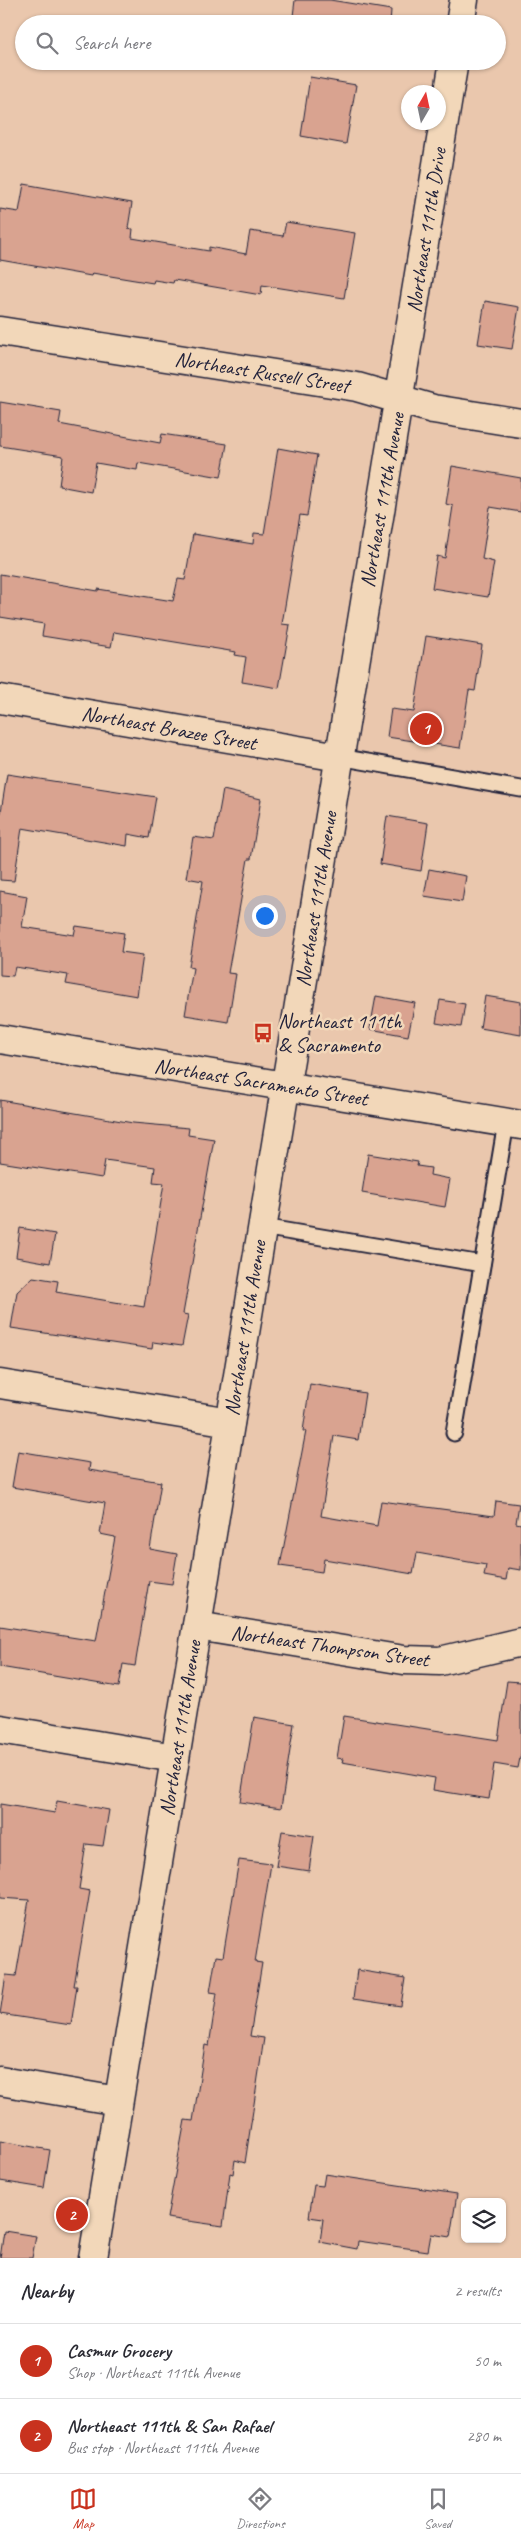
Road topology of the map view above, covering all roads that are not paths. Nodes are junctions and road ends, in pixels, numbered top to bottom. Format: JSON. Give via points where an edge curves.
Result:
{"nodes":[{"id":1,"x":464,"y":0,"type":"edge"},
{"id":2,"x":462,"y":15,"type":"edge"},
{"id":3,"x":453,"y":70,"type":"edge"},
{"id":4,"x":0,"y":331,"type":"edge"},
{"id":5,"x":399,"y":399,"type":"junction"},
{"id":6,"x":521,"y":423,"type":"edge"},
{"id":7,"x":0,"y":699,"type":"edge"},
{"id":8,"x":339,"y":757,"type":"junction"},
{"id":9,"x":521,"y":789,"type":"edge"},
{"id":10,"x":0,"y":1039,"type":"edge"},
{"id":11,"x":286,"y":1086,"type":"junction"},
{"id":12,"x":513,"y":1124,"type":"edge"},
{"id":13,"x":262,"y":1227,"type":"junction"},
{"id":14,"x":482,"y":1264,"type":"junction"},
{"id":15,"x":0,"y":1384,"type":"edge"},
{"id":16,"x":230,"y":1422,"type":"junction"},
{"id":17,"x":454,"y":1433,"type":"dead end"},
{"id":18,"x":197,"y":1626,"type":"junction"},
{"id":19,"x":521,"y":1642,"type":"edge"},
{"id":20,"x":0,"y":1729,"type":"edge"},
{"id":21,"x":175,"y":1758,"type":"junction"},
{"id":22,"x":0,"y":2081,"type":"edge"},
{"id":23,"x":118,"y":2101,"type":"junction"},
{"id":24,"x":93,"y":2258,"type":"edge"}],
"edges":[{"from":1,"to":2,"type":"street"},
{"from":3,"to":5,"type":"street","name":"Northeast 111th Drive"},
{"from":4,"to":5,"type":"street","name":"Northeast Russell Street","via":[[357,387]]},
{"from":5,"to":6,"type":"street","name":"Northeast Russell Street","via":[[434,409]]},
{"from":5,"to":8,"type":"street","name":"Northeast 111th Avenue"},
{"from":7,"to":8,"type":"street","name":"Northeast Brazee Street"},
{"from":8,"to":9,"type":"lane"},
{"from":8,"to":11,"type":"street","name":"Northeast 111th Avenue"},
{"from":10,"to":11,"type":"street","name":"Northeast Sacramento Street"},
{"from":11,"to":12,"type":"street","name":"Northeast Sacramento Street"},
{"from":11,"to":13,"type":"street","name":"Northeast 111th Avenue"},
{"from":12,"to":14,"type":"lane"},
{"from":13,"to":14,"type":"lane"},
{"from":13,"to":16,"type":"street","name":"Northeast 111th Avenue"},
{"from":14,"to":17,"type":"lane"},
{"from":15,"to":16,"type":"street"},
{"from":16,"to":18,"type":"street","name":"Northeast 111th Avenue"},
{"from":18,"to":19,"type":"street","name":"Northeast Thompson Street","via":[[404,1660],[440,1661]]},
{"from":18,"to":21,"type":"street","name":"Northeast 111th Avenue"},
{"from":20,"to":21,"type":"street"},
{"from":21,"to":23,"type":"street","name":"Northeast 111th Avenue"},
{"from":22,"to":23,"type":"street"},
{"from":23,"to":24,"type":"street","name":"Northeast 111th Avenue"}]}
